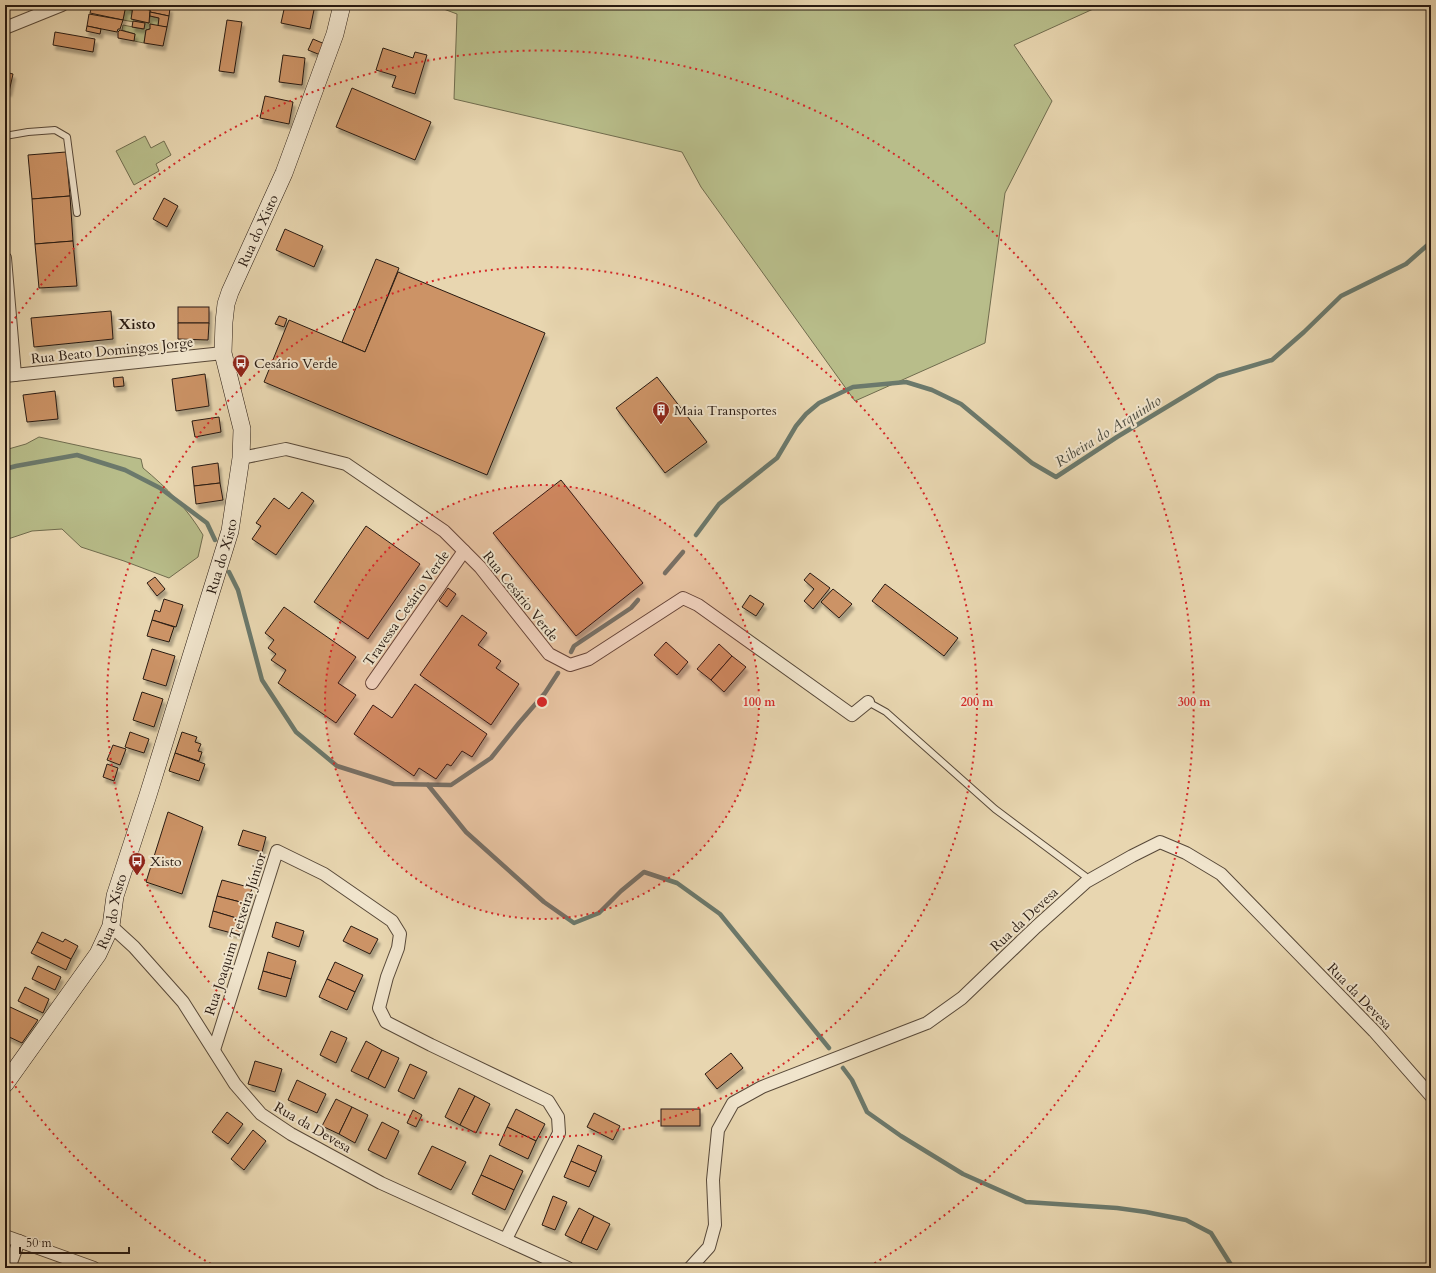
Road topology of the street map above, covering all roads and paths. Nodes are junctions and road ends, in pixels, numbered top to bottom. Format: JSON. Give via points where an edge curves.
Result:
{"nodes":[{"id":1,"x":62,"y":5,"type":"edge"},
{"id":2,"x":342,"y":5,"type":"edge"},
{"id":3,"x":5,"y":28,"type":"edge"},
{"id":4,"x":5,"y":136,"type":"edge"},
{"id":5,"x":77,"y":213,"type":"dead end"},
{"id":6,"x":5,"y":258,"type":"edge"},
{"id":7,"x":223,"y":353,"type":"junction"},
{"id":8,"x":10,"y":376,"type":"edge"},
{"id":9,"x":241,"y":458,"type":"junction"},
{"id":10,"x":464,"y":551,"type":"junction"},
{"id":11,"x":372,"y":683,"type":"dead end"},
{"id":12,"x":868,"y":702,"type":"joint"},
{"id":13,"x":1089,"y":881,"type":"junction"},
{"id":14,"x":111,"y":926,"type":"junction"},
{"id":15,"x":214,"y":1050,"type":"junction"},
{"id":16,"x":5,"y":1084,"type":"edge"},
{"id":17,"x":1431,"y":1096,"type":"edge"},
{"id":18,"x":5,"y":1236,"type":"edge"},
{"id":19,"x":506,"y":1239,"type":"junction"},
{"id":20,"x":19,"y":1241,"type":"junction"},
{"id":21,"x":9,"y":1268,"type":"edge"},
{"id":22,"x":94,"y":1268,"type":"edge"},
{"id":23,"x":568,"y":1268,"type":"edge"},
{"id":24,"x":690,"y":1268,"type":"edge"}],
"edges":[{"from":1,"to":3,"type":"street"},
{"from":2,"to":7,"type":"street","name":"Rua do Xisto","via":[[335,34],[284,173],[230,292],[226,304]]},
{"from":4,"to":5,"type":"lane","via":[[55,130],[67,137]]},
{"from":6,"to":8,"type":"street"},
{"from":7,"to":8,"type":"street","name":"Rua Beato Domingos Jorge"},
{"from":7,"to":9,"type":"street","name":"Rua do Xisto","via":[[242,429]]},
{"from":9,"to":10,"type":"street","name":"Rua Cesário Verde","via":[[286,449],[346,464],[444,531]]},
{"from":9,"to":14,"type":"street","name":"Rua do Xisto","via":[[230,531],[115,896]]},
{"from":10,"to":11,"type":"street","name":"Travessa Cesário Verde"},
{"from":10,"to":12,"type":"street","name":"Rua Cesário Verde","via":[[480,567],[549,654],[570,665],[589,659],[683,598],[698,605],[852,715]]},
{"from":12,"to":13,"type":"lane","via":[[886,712],[995,809]]},
{"from":13,"to":17,"type":"street","name":"Rua da Devesa","via":[[1160,842],[1221,874],[1374,1031]]},
{"from":13,"to":24,"type":"street","name":"Rua da Devesa","via":[[1036,927],[962,998],[927,1023],[762,1087],[733,1103],[718,1130],[712,1180],[715,1225],[709,1247]]},
{"from":14,"to":15,"type":"street","name":"Rua da Devesa","via":[[134,947],[184,1002]]},
{"from":14,"to":16,"type":"street","name":"Rua do Xisto","via":[[98,954]]},
{"from":15,"to":19,"type":"street","name":"Rua da Devesa","via":[[235,1084],[261,1114],[291,1134],[381,1183]]},
{"from":15,"to":19,"type":"street","name":"Rua Joaquim Teixeira Júnior","via":[[277,851],[324,874],[392,921],[400,934],[379,1008],[386,1022],[548,1101],[558,1117],[559,1133]]},
{"from":18,"to":20,"type":"street"},
{"from":19,"to":23,"type":"street","name":"Rua da Devesa"},
{"from":20,"to":21,"type":"street"},
{"from":20,"to":22,"type":"street"}]}
